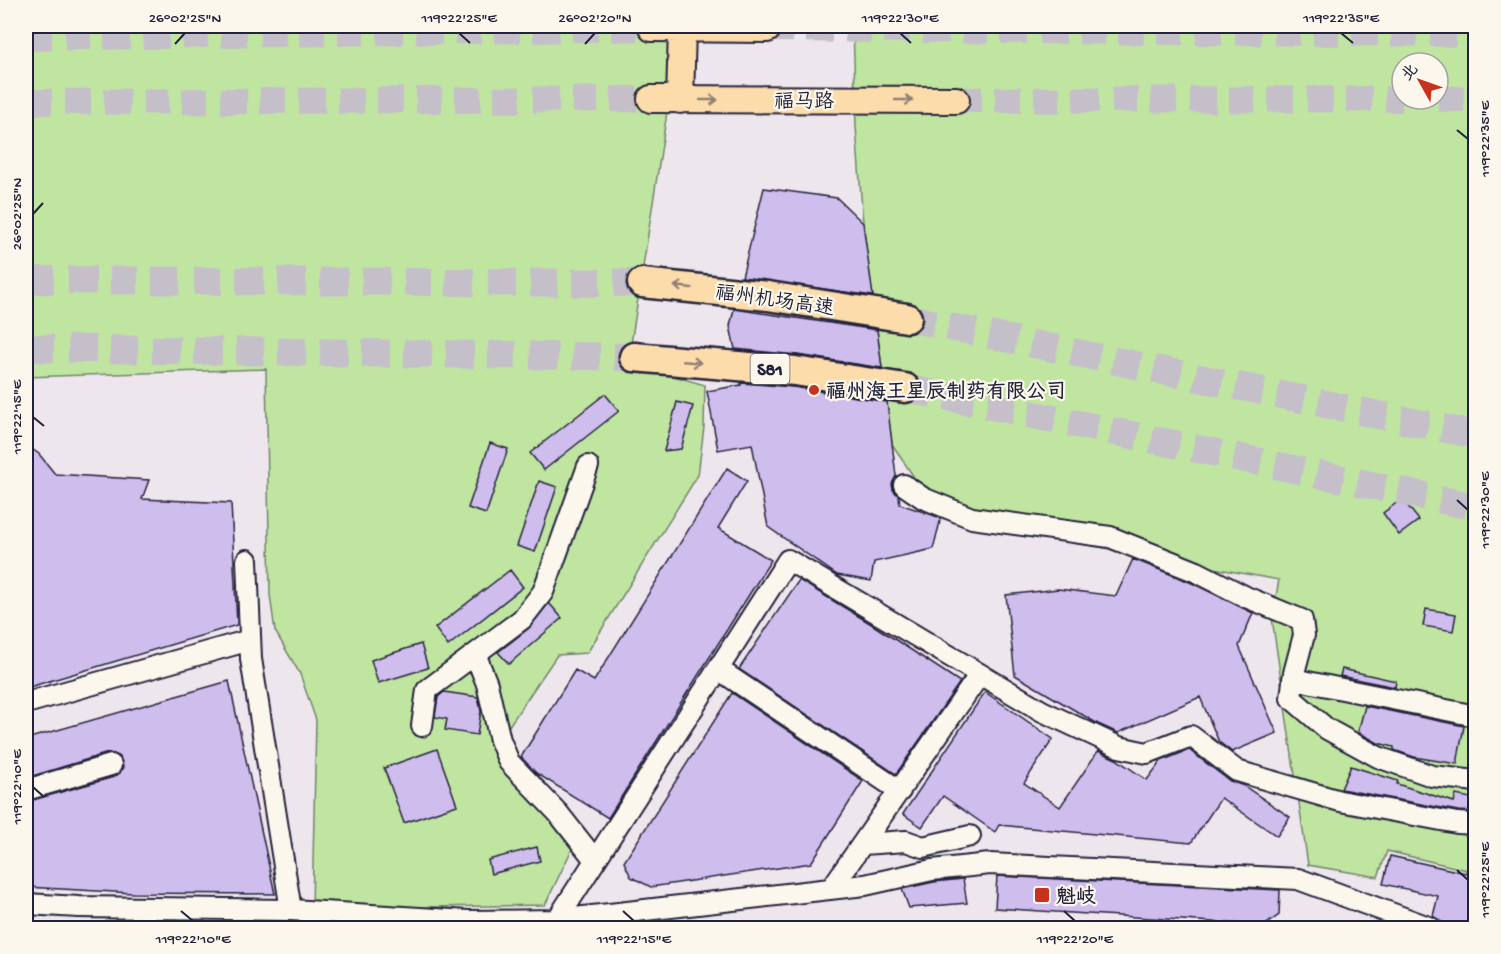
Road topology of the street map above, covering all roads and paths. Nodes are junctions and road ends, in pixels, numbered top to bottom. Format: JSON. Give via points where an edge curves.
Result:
{"nodes":[{"id":1,"x":652,"y":28,"type":"dead end"},
{"id":2,"x":682,"y":29,"type":"junction"},
{"id":3,"x":767,"y":29,"type":"dead end"},
{"id":4,"x":651,"y":99,"type":"tunnel mouth"},
{"id":5,"x":680,"y":100,"type":"junction"},
{"id":6,"x":957,"y":100,"type":"tunnel mouth"},
{"id":7,"x":642,"y":283,"type":"tunnel mouth"},
{"id":8,"x":908,"y":318,"type":"tunnel mouth"},
{"id":9,"x":634,"y":357,"type":"tunnel mouth"},
{"id":10,"x":905,"y":388,"type":"tunnel mouth"},
{"id":11,"x":588,"y":466,"type":"dead end"},
{"id":12,"x":904,"y":485,"type":"dead end"},
{"id":13,"x":247,"y":560,"type":"dead end"},
{"id":14,"x":250,"y":640,"type":"junction"},
{"id":15,"x":476,"y":656,"type":"junction"},
{"id":16,"x":718,"y":669,"type":"junction"},
{"id":17,"x":980,"y":674,"type":"junction"},
{"id":18,"x":1293,"y":680,"type":"junction"},
{"id":19,"x":26,"y":703,"type":"edge"},
{"id":20,"x":1476,"y":716,"type":"edge"},
{"id":21,"x":422,"y":726,"type":"dead end"},
{"id":22,"x":111,"y":765,"type":"dead end"},
{"id":23,"x":1476,"y":781,"type":"edge"},
{"id":24,"x":26,"y":790,"type":"edge"},
{"id":25,"x":900,"y":792,"type":"junction"},
{"id":26,"x":1476,"y":824,"type":"edge"},
{"id":27,"x":970,"y":836,"type":"dead end"},
{"id":28,"x":863,"y":844,"type":"junction"},
{"id":29,"x":595,"y":860,"type":"junction"},
{"id":30,"x":831,"y":889,"type":"junction"},
{"id":31,"x":26,"y":904,"type":"edge"},
{"id":32,"x":291,"y":910,"type":"junction"},
{"id":33,"x":557,"y":920,"type":"junction"},
{"id":34,"x":1431,"y":928,"type":"edge"}],
"edges":[{"from":1,"to":2,"type":"main road"},
{"from":2,"to":3,"type":"main road"},
{"from":2,"to":5,"type":"main road"},
{"from":4,"to":5,"type":"main road","name":"福马路"},
{"from":5,"to":6,"type":"main road","name":"福马路","one_way":true},
{"from":8,"to":7,"type":"highway","name":"福州机场高速","one_way":true,"via":[[768,296]]},
{"from":9,"to":10,"type":"highway","number":"S81","one_way":true,"via":[[795,371]]},
{"from":11,"to":15,"type":"street","via":[[543,592],[522,619]]},
{"from":12,"to":18,"type":"street","via":[[923,498],[972,518],[1110,537],[1302,620],[1304,635]]},
{"from":13,"to":14,"type":"street"},
{"from":14,"to":19,"type":"street"},
{"from":14,"to":32,"type":"street"},
{"from":15,"to":21,"type":"street","via":[[427,690]]},
{"from":15,"to":29,"type":"street","via":[[509,762],[558,813]]},
{"from":16,"to":17,"type":"street","via":[[788,560]]},
{"from":16,"to":25,"type":"street"},
{"from":16,"to":29,"type":"street"},
{"from":17,"to":25,"type":"street"},
{"from":17,"to":26,"type":"street","via":[[1042,711],[1119,747],[1147,753],[1191,736],[1237,771],[1341,801]]},
{"from":18,"to":20,"type":"street"},
{"from":18,"to":23,"type":"street","via":[[1291,698],[1327,729],[1378,757],[1432,776]]},
{"from":22,"to":24,"type":"street"},
{"from":25,"to":28,"type":"street"},
{"from":27,"to":28,"type":"street","via":[[922,847],[906,841]]},
{"from":28,"to":30,"type":"street"},
{"from":29,"to":33,"type":"street"},
{"from":30,"to":33,"type":"street"},
{"from":30,"to":34,"type":"street","via":[[932,870],[990,864],[1298,879]]},
{"from":31,"to":32,"type":"street"},
{"from":32,"to":33,"type":"street","via":[[468,921]]}]}
